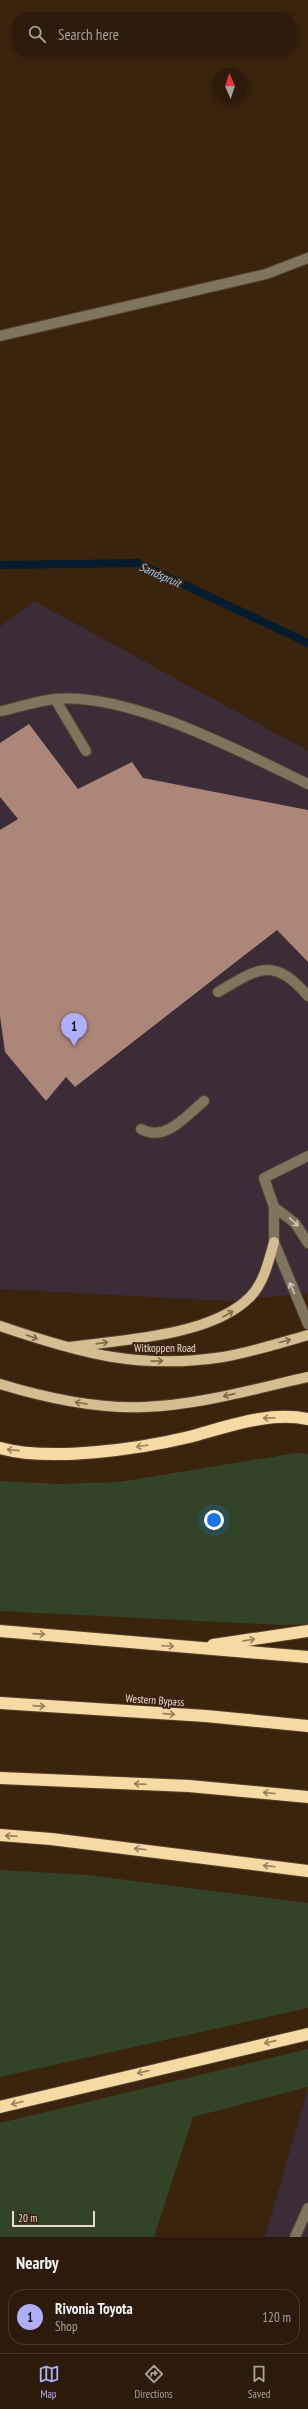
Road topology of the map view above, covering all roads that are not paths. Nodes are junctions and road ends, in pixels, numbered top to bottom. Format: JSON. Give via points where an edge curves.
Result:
{"nodes":[{"id":1,"x":308,"y":258,"type":"edge"},
{"id":2,"x":0,"y":336,"type":"edge"},
{"id":3,"x":55,"y":699,"type":"junction"},
{"id":4,"x":2,"y":711,"type":"dead end"},
{"id":5,"x":86,"y":751,"type":"dead end"},
{"id":6,"x":308,"y":784,"type":"edge"},
{"id":7,"x":218,"y":992,"type":"dead end"},
{"id":8,"x":308,"y":996,"type":"edge"},
{"id":9,"x":204,"y":1101,"type":"dead end"},
{"id":10,"x":141,"y":1129,"type":"dead end"},
{"id":11,"x":308,"y":1156,"type":"edge"},
{"id":12,"x":274,"y":1207,"type":"junction"},
{"id":13,"x":274,"y":1242,"type":"junction"},
{"id":14,"x":308,"y":1243,"type":"edge"},
{"id":15,"x":308,"y":1324,"type":"edge"},
{"id":16,"x":0,"y":1326,"type":"edge"},
{"id":17,"x":308,"y":1335,"type":"edge"},
{"id":18,"x":63,"y":1348,"type":"junction"},
{"id":19,"x":308,"y":1377,"type":"edge"},
{"id":20,"x":0,"y":1384,"type":"edge"},
{"id":21,"x":308,"y":1419,"type":"edge"},
{"id":22,"x":0,"y":1448,"type":"edge"},
{"id":23,"x":0,"y":1631,"type":"edge"},
{"id":24,"x":308,"y":1631,"type":"edge"},
{"id":25,"x":196,"y":1647,"type":"junction"},
{"id":26,"x":308,"y":1657,"type":"edge"},
{"id":27,"x":0,"y":1703,"type":"edge"},
{"id":28,"x":308,"y":1726,"type":"edge"},
{"id":29,"x":0,"y":1778,"type":"edge"},
{"id":30,"x":308,"y":1797,"type":"edge"},
{"id":31,"x":0,"y":1835,"type":"edge"},
{"id":32,"x":308,"y":1871,"type":"edge"},
{"id":33,"x":308,"y":2034,"type":"edge"},
{"id":34,"x":0,"y":2107,"type":"edge"},
{"id":35,"x":308,"y":2208,"type":"edge"},
{"id":36,"x":295,"y":2237,"type":"edge"}],
"edges":[{"from":1,"to":2,"type":"lane","via":[[266,274]]},
{"from":3,"to":4,"type":"lane"},
{"from":3,"to":5,"type":"lane"},
{"from":3,"to":6,"type":"lane","via":[[95,701],[139,711],[207,736]]},
{"from":7,"to":8,"type":"lane","via":[[262,970],[286,974]]},
{"from":9,"to":10,"type":"lane","via":[[162,1132],[148,1133]]},
{"from":11,"to":12,"type":"lane","via":[[264,1178]]},
{"from":12,"to":13,"type":"lane"},
{"from":12,"to":14,"type":"lane","one_way":true,"via":[[295,1223]]},
{"from":15,"to":13,"type":"lane","one_way":true},
{"from":18,"to":13,"type":"main road","one_way":true,"via":[[179,1330],[222,1318],[251,1296],[262,1280]]},
{"from":16,"to":18,"type":"main road","name":"Witkoppen Road","one_way":true},
{"from":18,"to":17,"type":"main road","name":"Witkoppen Road","one_way":true,"via":[[144,1362],[174,1361],[246,1352]]},
{"from":19,"to":20,"type":"main road","one_way":true,"via":[[214,1399],[144,1407],[80,1402]]},
{"from":21,"to":22,"type":"highway","one_way":true,"via":[[264,1418],[170,1441],[102,1452],[38,1453]]},
{"from":23,"to":25,"type":"highway","one_way":true},
{"from":25,"to":24,"type":"highway","one_way":true},
{"from":25,"to":26,"type":"highway"},
{"from":27,"to":28,"type":"highway","name":"Western Bypass","one_way":true,"via":[[206,1716]]},
{"from":30,"to":29,"type":"highway","one_way":true,"via":[[189,1786]]},
{"from":32,"to":31,"type":"highway","one_way":true},
{"from":33,"to":34,"type":"highway","one_way":true},
{"from":35,"to":36,"type":"lane"}]}
